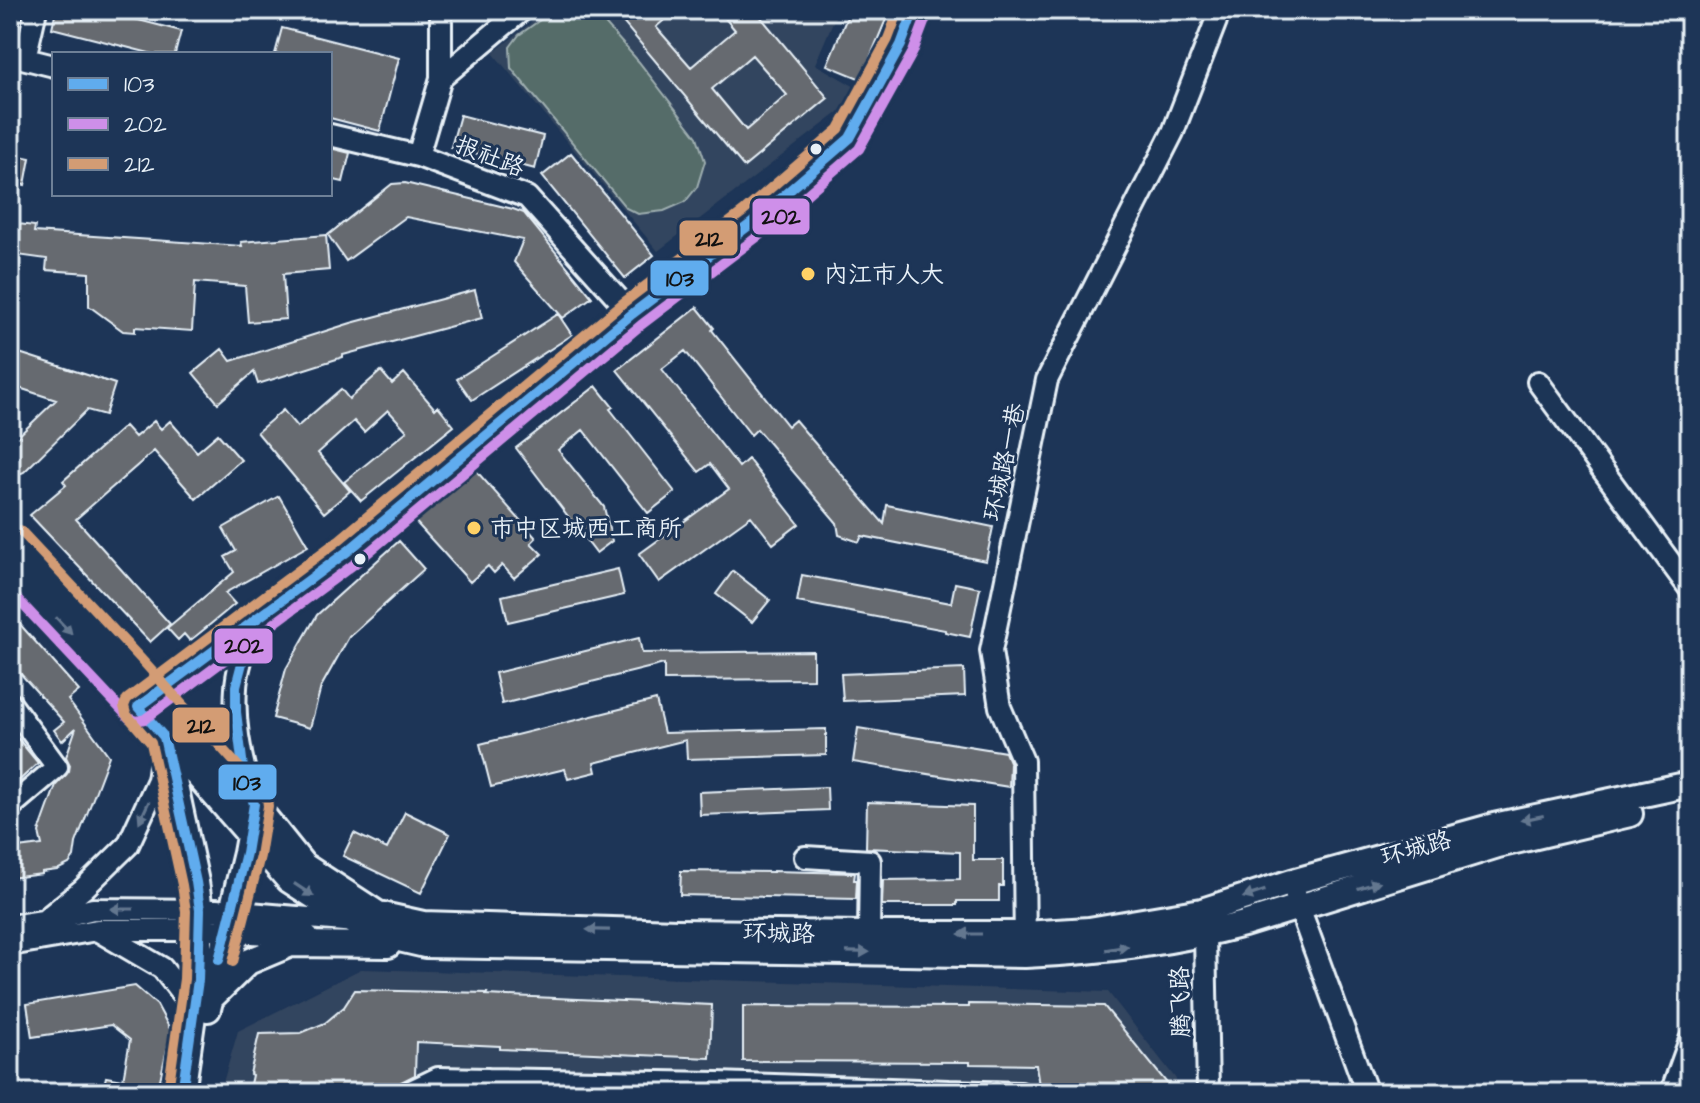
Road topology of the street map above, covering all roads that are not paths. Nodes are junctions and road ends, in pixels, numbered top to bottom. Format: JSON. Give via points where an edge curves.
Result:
{"nodes":[{"id":1,"x":36,"y":10,"type":"edge"},
{"id":2,"x":441,"y":10,"type":"edge"},
{"id":3,"x":522,"y":10,"type":"edge"},
{"id":4,"x":914,"y":10,"type":"edge"},
{"id":5,"x":1215,"y":10,"type":"edge"},
{"id":6,"x":18,"y":57,"type":"edge"},
{"id":7,"x":52,"y":66,"type":"edge"},
{"id":8,"x":441,"y":78,"type":"junction"},
{"id":9,"x":332,"y":135,"type":"edge"},
{"id":10,"x":418,"y":156,"type":"junction"},
{"id":11,"x":632,"y":314,"type":"junction"},
{"id":12,"x":1538,"y":382,"type":"dead end"},
{"id":13,"x":10,"y":540,"type":"edge"},
{"id":14,"x":10,"y":570,"type":"edge"},
{"id":15,"x":1690,"y":589,"type":"edge"},
{"id":16,"x":253,"y":621,"type":"junction"},
{"id":17,"x":146,"y":701,"type":"junction"},
{"id":18,"x":10,"y":703,"type":"edge"},
{"id":19,"x":164,"y":737,"type":"junction"},
{"id":20,"x":1690,"y":784,"type":"edge"},
{"id":21,"x":1690,"y":799,"type":"edge"},
{"id":22,"x":254,"y":804,"type":"junction"},
{"id":23,"x":10,"y":807,"type":"edge"},
{"id":24,"x":250,"y":835,"type":"junction"},
{"id":25,"x":805,"y":857,"type":"dead end"},
{"id":26,"x":1292,"y":882,"type":"junction"},
{"id":27,"x":1299,"y":907,"type":"junction"},
{"id":28,"x":199,"y":920,"type":"junction"},
{"id":29,"x":43,"y":921,"type":"junction"},
{"id":30,"x":229,"y":921,"type":"junction"},
{"id":31,"x":354,"y":922,"type":"junction"},
{"id":32,"x":1204,"y":922,"type":"junction"},
{"id":33,"x":10,"y":926,"type":"edge"},
{"id":34,"x":97,"y":930,"type":"junction"},
{"id":35,"x":869,"y":934,"type":"junction"},
{"id":36,"x":424,"y":935,"type":"junction"},
{"id":37,"x":10,"y":945,"type":"edge"},
{"id":38,"x":1025,"y":945,"type":"junction"},
{"id":39,"x":200,"y":996,"type":"junction"},
{"id":40,"x":1690,"y":1040,"type":"edge"},
{"id":41,"x":488,"y":1086,"type":"edge"},
{"id":42,"x":717,"y":1088,"type":"edge"},
{"id":43,"x":948,"y":1092,"type":"edge"},
{"id":44,"x":182,"y":1093,"type":"edge"},
{"id":45,"x":196,"y":1093,"type":"edge"},
{"id":46,"x":407,"y":1093,"type":"edge"},
{"id":47,"x":1020,"y":1093,"type":"edge"},
{"id":48,"x":1208,"y":1093,"type":"edge"},
{"id":49,"x":1367,"y":1093,"type":"edge"},
{"id":50,"x":1671,"y":1093,"type":"edge"}],
"edges":[{"from":1,"to":6,"type":"street"},
{"from":2,"to":8,"type":"street"},
{"from":3,"to":8,"type":"street"},
{"from":4,"to":11,"type":"street","via":[[901,45],[850,138],[752,223]]},
{"from":5,"to":38,"type":"street","name":"环城路一巷","via":[[1216,21],[1173,132],[1047,380],[991,651],[1000,707],[1023,761]]},
{"from":6,"to":7,"type":"street"},
{"from":8,"to":10,"type":"street"},
{"from":9,"to":10,"type":"street","name":"报社路"},
{"from":10,"to":11,"type":"street","name":"报社路","via":[[527,197]]},
{"from":11,"to":16,"type":"street","via":[[348,551]]},
{"from":12,"to":15,"type":"street"},
{"from":13,"to":17,"type":"main road","name":"环城路"},
{"from":14,"to":17,"type":"main road","name":"环城路","one_way":true},
{"from":16,"to":17,"type":"street"},
{"from":16,"to":22,"type":"street","via":[[236,686],[236,712]]},
{"from":17,"to":19,"type":"main road","name":"环城路"},
{"from":17,"to":22,"type":"main road","name":"环城路"},
{"from":18,"to":23,"type":"street","via":[[57,767]]},
{"from":19,"to":24,"type":"main road","name":"环城路"},
{"from":19,"to":28,"type":"main road","via":[[196,882]]},
{"from":19,"to":29,"type":"street","one_way":true,"via":[[158,780],[128,845]]},
{"from":20,"to":26,"type":"main road","name":"环城路","one_way":true,"via":[[1494,826]]},
{"from":27,"to":21,"type":"main road","name":"环城路","one_way":true,"via":[[1498,845]]},
{"from":22,"to":24,"type":"main road"},
{"from":22,"to":36,"type":"main road","name":"环城路","via":[[303,865],[378,914]]},
{"from":24,"to":30,"type":"main road"},
{"from":24,"to":31,"type":"main road","name":"环城路","one_way":true,"via":[[289,880]]},
{"from":25,"to":35,"type":"street","via":[[870,861]]},
{"from":26,"to":27,"type":"street"},
{"from":26,"to":32,"type":"main road","name":"环城路","one_way":true},
{"from":27,"to":32,"type":"main road","name":"环城路"},
{"from":27,"to":49,"type":"street"},
{"from":28,"to":29,"type":"street","one_way":true,"via":[[93,909]]},
{"from":28,"to":30,"type":"street"},
{"from":28,"to":34,"type":"street"},
{"from":28,"to":39,"type":"main road"},
{"from":29,"to":33,"type":"street"},
{"from":30,"to":31,"type":"street"},
{"from":30,"to":36,"type":"street"},
{"from":30,"to":39,"type":"main road"},
{"from":31,"to":36,"type":"main road","name":"环城路","via":[[369,932]]},
{"from":32,"to":38,"type":"main road","name":"环城路","via":[[1091,952]]},
{"from":32,"to":48,"type":"street","name":"腾飞路"},
{"from":34,"to":37,"type":"street"},
{"from":34,"to":39,"type":"street"},
{"from":35,"to":36,"type":"main road","name":"环城路","one_way":true},
{"from":38,"to":35,"type":"main road","name":"环城路","one_way":true},
{"from":36,"to":38,"type":"main road","name":"环城路","one_way":true},
{"from":36,"to":39,"type":"main road","via":[[291,944],[248,962]]},
{"from":39,"to":44,"type":"main road"},
{"from":39,"to":45,"type":"main road"},
{"from":40,"to":50,"type":"street"},
{"from":41,"to":42,"type":"street"},
{"from":41,"to":46,"type":"street","via":[[438,1078]]},
{"from":42,"to":43,"type":"street"},
{"from":43,"to":47,"type":"street"}]}
